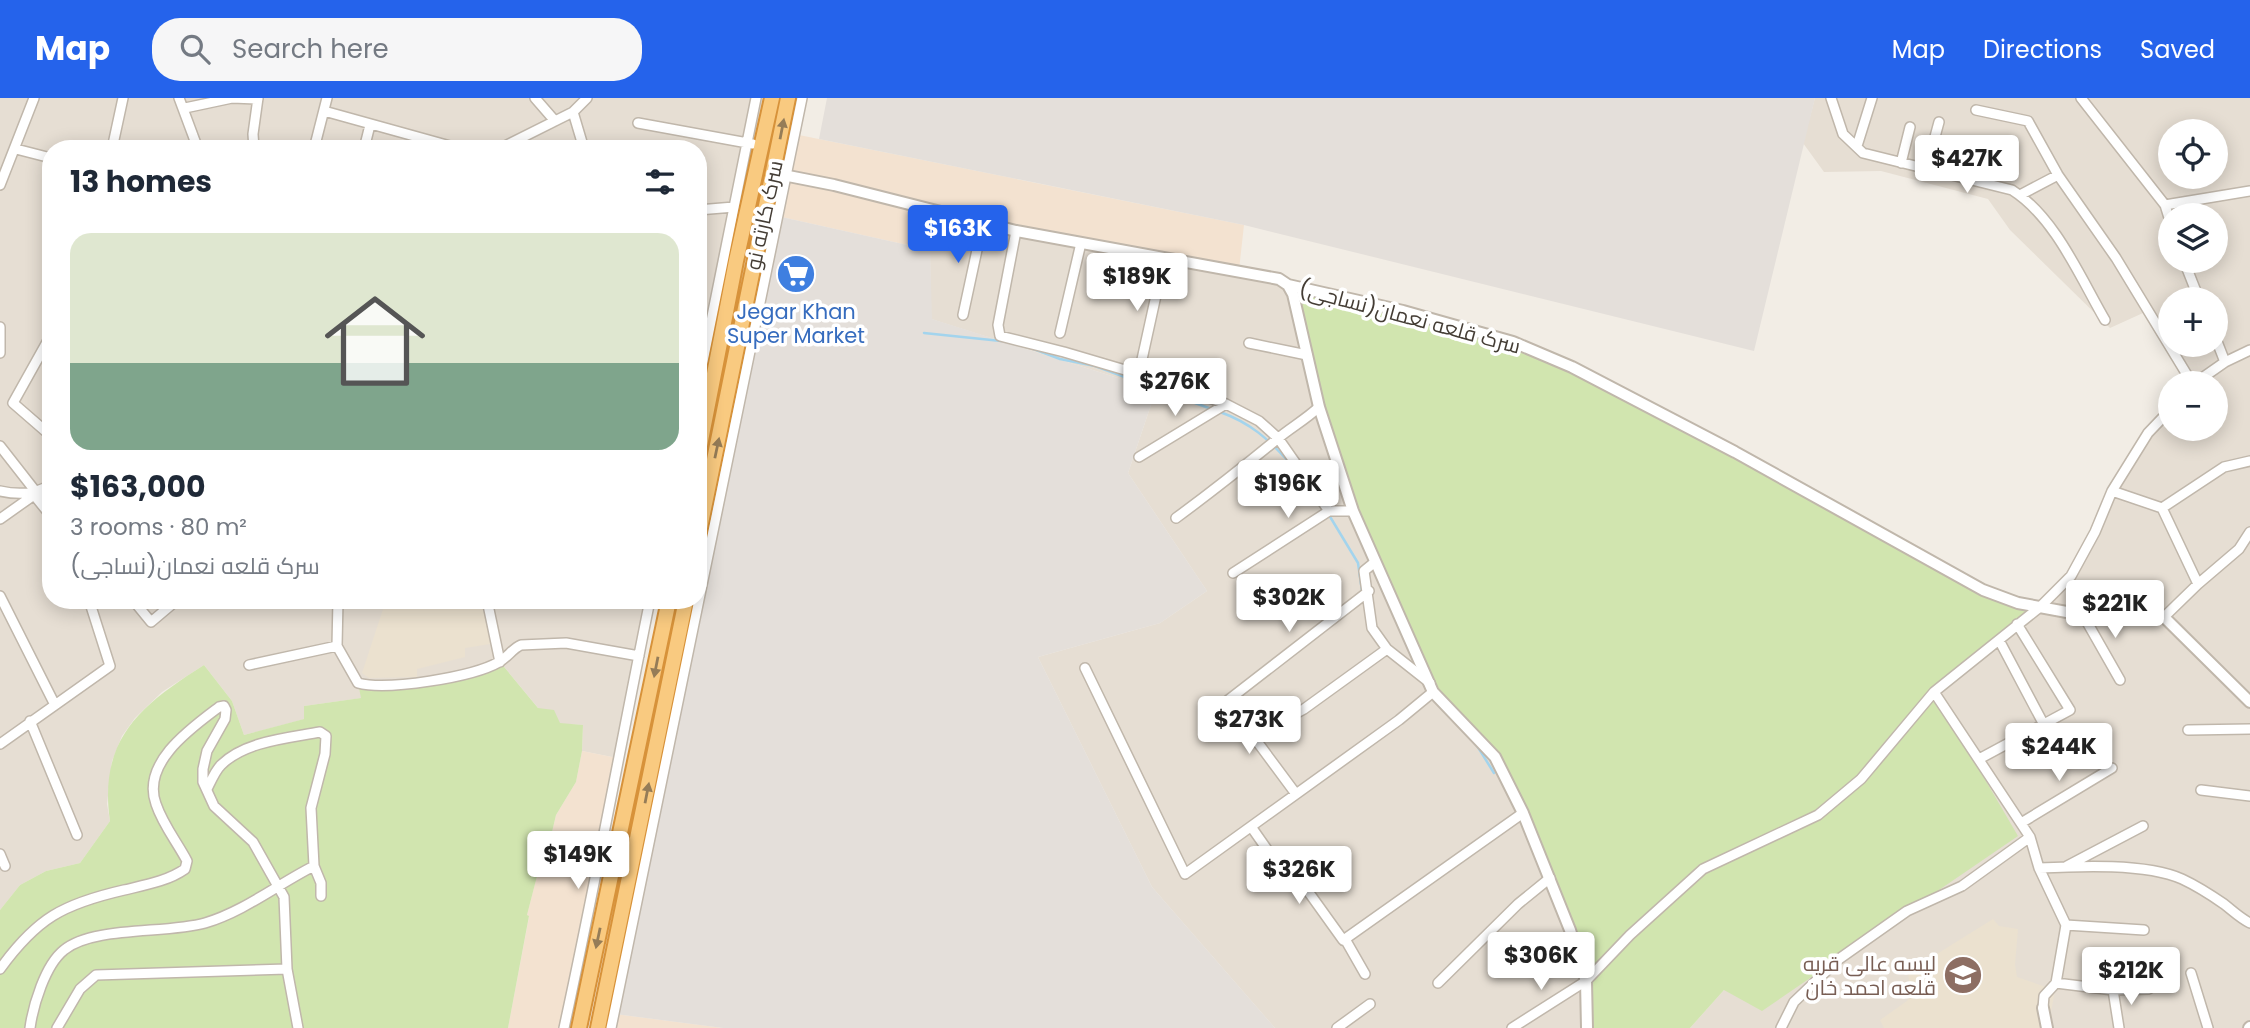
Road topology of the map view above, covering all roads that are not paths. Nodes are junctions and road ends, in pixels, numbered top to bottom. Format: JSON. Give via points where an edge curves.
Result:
{"nodes":[{"id":1,"x":34,"y":98,"type":"edge"},
{"id":2,"x":123,"y":98,"type":"edge"},
{"id":3,"x":258,"y":98,"type":"edge"},
{"id":4,"x":327,"y":98,"type":"edge"},
{"id":5,"x":535,"y":98,"type":"edge"},
{"id":6,"x":587,"y":98,"type":"edge"},
{"id":7,"x":756,"y":98,"type":"edge"},
{"id":8,"x":772,"y":98,"type":"edge"},
{"id":9,"x":788,"y":98,"type":"edge"},
{"id":10,"x":802,"y":98,"type":"edge"},
{"id":11,"x":1831,"y":98,"type":"edge"},
{"id":12,"x":1872,"y":98,"type":"edge"},
{"id":13,"x":2081,"y":98,"type":"edge"},
{"id":14,"x":182,"y":101,"type":"edge"},
{"id":15,"x":1976,"y":110,"type":"dead end"},
{"id":16,"x":324,"y":111,"type":"junction"},
{"id":17,"x":573,"y":112,"type":"junction"},
{"id":18,"x":555,"y":121,"type":"junction"},
{"id":19,"x":1939,"y":122,"type":"dead end"},
{"id":20,"x":638,"y":123,"type":"dead end"},
{"id":21,"x":370,"y":125,"type":"junction"},
{"id":22,"x":1910,"y":127,"type":"dead end"},
{"id":23,"x":114,"y":140,"type":"edge"},
{"id":24,"x":195,"y":140,"type":"edge"},
{"id":25,"x":253,"y":140,"type":"edge"},
{"id":26,"x":316,"y":140,"type":"edge"},
{"id":27,"x":366,"y":140,"type":"edge"},
{"id":28,"x":427,"y":140,"type":"edge"},
{"id":29,"x":517,"y":140,"type":"edge"},
{"id":30,"x":581,"y":140,"type":"edge"},
{"id":31,"x":754,"y":144,"type":"junction"},
{"id":32,"x":1857,"y":146,"type":"junction"},
{"id":33,"x":16,"y":149,"type":"junction"},
{"id":34,"x":42,"y":156,"type":"edge"},
{"id":35,"x":1900,"y":163,"type":"junction"},
{"id":36,"x":1926,"y":170,"type":"junction"},
{"id":37,"x":779,"y":175,"type":"junction"},
{"id":38,"x":2058,"y":175,"type":"junction"},
{"id":39,"x":0,"y":185,"type":"edge"},
{"id":40,"x":2250,"y":191,"type":"edge"},
{"id":41,"x":2020,"y":195,"type":"junction"},
{"id":42,"x":2163,"y":203,"type":"edge"},
{"id":43,"x":2177,"y":203,"type":"edge"},
{"id":44,"x":734,"y":208,"type":"junction"},
{"id":45,"x":707,"y":210,"type":"edge"},
{"id":46,"x":983,"y":222,"type":"junction"},
{"id":47,"x":744,"y":223,"type":"junction"},
{"id":48,"x":761,"y":227,"type":"junction"},
{"id":49,"x":1016,"y":231,"type":"junction"},
{"id":50,"x":1081,"y":243,"type":"junction"},
{"id":51,"x":1164,"y":259,"type":"junction"},
{"id":52,"x":1288,"y":285,"type":"junction"},
{"id":53,"x":963,"y":314,"type":"dead end"},
{"id":54,"x":2105,"y":320,"type":"dead end"},
{"id":55,"x":717,"y":324,"type":"junction"},
{"id":56,"x":0,"y":327,"type":"edge"},
{"id":57,"x":1060,"y":333,"type":"dead end"},
{"id":58,"x":1249,"y":343,"type":"dead end"},
{"id":59,"x":2250,"y":350,"type":"edge"},
{"id":60,"x":42,"y":351,"type":"edge"},
{"id":61,"x":0,"y":353,"type":"edge"},
{"id":62,"x":1307,"y":355,"type":"junction"},
{"id":63,"x":707,"y":357,"type":"edge"},
{"id":64,"x":2223,"y":357,"type":"edge"},
{"id":65,"x":2225,"y":362,"type":"junction"},
{"id":66,"x":2187,"y":371,"type":"edge"},
{"id":67,"x":2212,"y":371,"type":"edge"},
{"id":68,"x":1139,"y":373,"type":"junction"},
{"id":69,"x":707,"y":393,"type":"edge"},
{"id":70,"x":1226,"y":404,"type":"junction"},
{"id":71,"x":1319,"y":407,"type":"junction"},
{"id":72,"x":2158,"y":423,"type":"edge"},
{"id":73,"x":42,"y":428,"type":"edge"},
{"id":74,"x":1278,"y":438,"type":"junction"},
{"id":75,"x":0,"y":446,"type":"edge"},
{"id":76,"x":1139,"y":457,"type":"dead end"},
{"id":77,"x":2250,"y":461,"type":"edge"},
{"id":78,"x":42,"y":490,"type":"edge"},
{"id":79,"x":0,"y":491,"type":"edge"},
{"id":80,"x":2112,"y":491,"type":"junction"},
{"id":81,"x":38,"y":493,"type":"junction"},
{"id":82,"x":707,"y":494,"type":"edge"},
{"id":83,"x":42,"y":495,"type":"edge"},
{"id":84,"x":42,"y":500,"type":"edge"},
{"id":85,"x":2162,"y":508,"type":"junction"},
{"id":86,"x":1329,"y":511,"type":"junction"},
{"id":87,"x":1353,"y":511,"type":"junction"},
{"id":88,"x":1176,"y":517,"type":"dead end"},
{"id":89,"x":0,"y":519,"type":"edge"},
{"id":90,"x":2250,"y":532,"type":"edge"},
{"id":91,"x":2239,"y":549,"type":"junction"},
{"id":92,"x":2250,"y":552,"type":"edge"},
{"id":93,"x":707,"y":557,"type":"edge"},
{"id":94,"x":1375,"y":562,"type":"junction"},
{"id":95,"x":1233,"y":573,"type":"dead end"},
{"id":96,"x":2198,"y":584,"type":"junction"},
{"id":97,"x":1368,"y":591,"type":"junction"},
{"id":98,"x":0,"y":596,"type":"edge"},
{"id":99,"x":2040,"y":607,"type":"junction"},
{"id":100,"x":92,"y":609,"type":"edge"},
{"id":101,"x":140,"y":609,"type":"edge"},
{"id":102,"x":166,"y":609,"type":"edge"},
{"id":103,"x":338,"y":609,"type":"edge"},
{"id":104,"x":489,"y":609,"type":"edge"},
{"id":105,"x":648,"y":609,"type":"edge"},
{"id":106,"x":667,"y":609,"type":"edge"},
{"id":107,"x":684,"y":609,"type":"edge"},
{"id":108,"x":697,"y":609,"type":"edge"},
{"id":109,"x":2083,"y":615,"type":"junction"},
{"id":110,"x":2164,"y":617,"type":"junction"},
{"id":111,"x":2017,"y":625,"type":"junction"},
{"id":112,"x":1998,"y":640,"type":"junction"},
{"id":113,"x":337,"y":646,"type":"junction"},
{"id":114,"x":1387,"y":649,"type":"junction"},
{"id":115,"x":639,"y":656,"type":"junction"},
{"id":116,"x":500,"y":662,"type":"junction"},
{"id":117,"x":249,"y":666,"type":"dead end"},
{"id":118,"x":1085,"y":668,"type":"dead end"},
{"id":119,"x":2120,"y":680,"type":"dead end"},
{"id":120,"x":1431,"y":688,"type":"junction"},
{"id":121,"x":1934,"y":692,"type":"junction"},
{"id":122,"x":2250,"y":702,"type":"edge"},
{"id":123,"x":54,"y":703,"type":"junction"},
{"id":124,"x":30,"y":722,"type":"junction"},
{"id":125,"x":2043,"y":723,"type":"junction"},
{"id":126,"x":2250,"y":729,"type":"edge"},
{"id":127,"x":2188,"y":730,"type":"dead end"},
{"id":128,"x":1254,"y":737,"type":"junction"},
{"id":129,"x":0,"y":744,"type":"edge"},
{"id":130,"x":1979,"y":759,"type":"junction"},
{"id":131,"x":2112,"y":768,"type":"dead end"},
{"id":132,"x":207,"y":789,"type":"junction"},
{"id":133,"x":2201,"y":790,"type":"dead end"},
{"id":134,"x":1296,"y":794,"type":"junction"},
{"id":135,"x":2250,"y":796,"type":"edge"},
{"id":136,"x":1523,"y":813,"type":"junction"},
{"id":137,"x":2021,"y":823,"type":"junction"},
{"id":138,"x":2143,"y":826,"type":"dead end"},
{"id":139,"x":1252,"y":828,"type":"junction"},
{"id":140,"x":77,"y":835,"type":"dead end"},
{"id":141,"x":2030,"y":837,"type":"junction"},
{"id":142,"x":0,"y":854,"type":"edge"},
{"id":143,"x":5,"y":866,"type":"dead end"},
{"id":144,"x":314,"y":866,"type":"junction"},
{"id":145,"x":2066,"y":867,"type":"junction"},
{"id":146,"x":2039,"y":868,"type":"junction"},
{"id":147,"x":1550,"y":878,"type":"junction"},
{"id":148,"x":279,"y":886,"type":"junction"},
{"id":149,"x":320,"y":896,"type":"dead end"},
{"id":150,"x":2250,"y":923,"type":"edge"},
{"id":151,"x":2066,"y":925,"type":"junction"},
{"id":152,"x":2144,"y":930,"type":"dead end"},
{"id":153,"x":1345,"y":939,"type":"junction"},
{"id":154,"x":0,"y":969,"type":"edge"},
{"id":155,"x":287,"y":969,"type":"junction"},
{"id":156,"x":2192,"y":973,"type":"dead end"},
{"id":157,"x":1365,"y":974,"type":"dead end"},
{"id":158,"x":1587,"y":981,"type":"junction"},
{"id":159,"x":2056,"y":982,"type":"junction"},
{"id":160,"x":1438,"y":983,"type":"dead end"},
{"id":161,"x":2148,"y":989,"type":"dead end"},
{"id":162,"x":2113,"y":990,"type":"junction"},
{"id":163,"x":1370,"y":1004,"type":"dead end"},
{"id":164,"x":2043,"y":1008,"type":"joint"},
{"id":165,"x":30,"y":1028,"type":"edge"},
{"id":166,"x":57,"y":1028,"type":"edge"},
{"id":167,"x":298,"y":1028,"type":"edge"},
{"id":168,"x":564,"y":1028,"type":"edge"},
{"id":169,"x":579,"y":1028,"type":"edge"},
{"id":170,"x":598,"y":1028,"type":"edge"},
{"id":171,"x":611,"y":1028,"type":"edge"},
{"id":172,"x":1337,"y":1028,"type":"edge"},
{"id":173,"x":1512,"y":1028,"type":"edge"},
{"id":174,"x":1587,"y":1028,"type":"edge"},
{"id":175,"x":1781,"y":1028,"type":"edge"},
{"id":176,"x":2047,"y":1028,"type":"edge"},
{"id":177,"x":2119,"y":1028,"type":"edge"},
{"id":178,"x":2208,"y":1028,"type":"edge"}],
"edges":[{"from":1,"to":33,"type":"street"},
{"from":2,"to":23,"type":"street"},
{"from":3,"to":14,"type":"street"},
{"from":3,"to":25,"type":"street"},
{"from":4,"to":16,"type":"street"},
{"from":5,"to":18,"type":"street"},
{"from":6,"to":17,"type":"street"},
{"from":7,"to":31,"type":"street"},
{"from":8,"to":31,"type":"highway"},
{"from":37,"to":9,"type":"highway","name":"سرک کارته نو","one_way":true},
{"from":10,"to":37,"type":"street"},
{"from":11,"to":32,"type":"street","via":[[1843,134]]},
{"from":12,"to":32,"type":"street"},
{"from":13,"to":42,"type":"street"},
{"from":14,"to":24,"type":"street"},
{"from":15,"to":38,"type":"street","via":[[2028,121]]},
{"from":16,"to":21,"type":"street"},
{"from":16,"to":26,"type":"street"},
{"from":17,"to":18,"type":"street"},
{"from":17,"to":30,"type":"street"},
{"from":18,"to":29,"type":"street"},
{"from":19,"to":36,"type":"street"},
{"from":20,"to":31,"type":"street"},
{"from":21,"to":27,"type":"street"},
{"from":21,"to":28,"type":"street"},
{"from":22,"to":35,"type":"street"},
{"from":31,"to":44,"type":"street"},
{"from":31,"to":47,"type":"highway"},
{"from":32,"to":35,"type":"street","via":[[1863,153]]},
{"from":33,"to":34,"type":"street"},
{"from":33,"to":39,"type":"street"},
{"from":35,"to":36,"type":"street"},
{"from":36,"to":41,"type":"street"},
{"from":37,"to":46,"type":"street","name":"سرک قلعه نعمان(نساجی)"},
{"from":37,"to":48,"type":"highway","name":"سرک کارته نو"},
{"from":37,"to":93,"type":"street"},
{"from":38,"to":41,"type":"street"},
{"from":38,"to":66,"type":"street"},
{"from":40,"to":43,"type":"street"},
{"from":41,"to":54,"type":"street","via":[[2055,231]]},
{"from":44,"to":45,"type":"street"},
{"from":44,"to":55,"type":"street"},
{"from":46,"to":49,"type":"street","name":"سرک قلعه نعمان(نساجی)"},
{"from":46,"to":53,"type":"street"},
{"from":47,"to":48,"type":"highway"},
{"from":47,"to":55,"type":"highway"},
{"from":82,"to":48,"type":"highway","name":"سرک کارته نو","one_way":true},
{"from":49,"to":50,"type":"street","name":"سرک قلعه نعمان(نساجی)"},
{"from":49,"to":68,"type":"street","via":[[1000,335]]},
{"from":50,"to":51,"type":"street","name":"سرک قلعه نعمان(نساجی)"},
{"from":50,"to":57,"type":"street"},
{"from":51,"to":52,"type":"street","name":"سرک قلعه نعمان(نساجی)","via":[[1279,279]]},
{"from":51,"to":68,"type":"street"},
{"from":52,"to":62,"type":"street"},
{"from":52,"to":99,"type":"street","name":"سرک قلعه نعمان(نساجی)","via":[[1513,342],[1572,367],[1983,590]]},
{"from":55,"to":63,"type":"street"},
{"from":55,"to":69,"type":"highway"},
{"from":56,"to":61,"type":"street"},
{"from":58,"to":62,"type":"street"},
{"from":59,"to":65,"type":"street"},
{"from":60,"to":73,"type":"street","via":[[13,403]]},
{"from":62,"to":71,"type":"street"},
{"from":64,"to":65,"type":"street"},
{"from":65,"to":67,"type":"street"},
{"from":68,"to":70,"type":"street"},
{"from":70,"to":74,"type":"street","via":[[1259,421]]},
{"from":70,"to":76,"type":"street"},
{"from":71,"to":74,"type":"street"},
{"from":71,"to":87,"type":"street"},
{"from":72,"to":80,"type":"street"},
{"from":74,"to":86,"type":"street"},
{"from":74,"to":88,"type":"street"},
{"from":75,"to":81,"type":"street"},
{"from":77,"to":85,"type":"street","via":[[2224,467]]},
{"from":78,"to":81,"type":"street"},
{"from":79,"to":81,"type":"street"},
{"from":80,"to":85,"type":"street"},
{"from":80,"to":99,"type":"street","via":[[2071,576]]},
{"from":81,"to":83,"type":"street"},
{"from":81,"to":84,"type":"street"},
{"from":81,"to":89,"type":"street"},
{"from":85,"to":96,"type":"street"},
{"from":86,"to":87,"type":"street"},
{"from":86,"to":95,"type":"street"},
{"from":87,"to":94,"type":"street"},
{"from":90,"to":91,"type":"street"},
{"from":91,"to":92,"type":"street"},
{"from":91,"to":96,"type":"street"},
{"from":94,"to":97,"type":"street","via":[[1364,571]]},
{"from":94,"to":120,"type":"street"},
{"from":96,"to":110,"type":"street"},
{"from":97,"to":114,"type":"street","via":[[1373,628]]},
{"from":97,"to":128,"type":"street","via":[[1227,701]]},
{"from":98,"to":123,"type":"street"},
{"from":99,"to":109,"type":"street","name":"سرک قلعه نعمان(نساجی)"},
{"from":99,"to":111,"type":"street"},
{"from":100,"to":123,"type":"street","via":[[110,666]]},
{"from":101,"to":102,"type":"street","via":[[150,622]]},
{"from":103,"to":113,"type":"street"},
{"from":104,"to":116,"type":"street"},
{"from":105,"to":115,"type":"street"},
{"from":106,"to":169,"type":"highway","one_way":true},
{"from":170,"to":107,"type":"highway","one_way":true},
{"from":108,"to":171,"type":"street"},
{"from":109,"to":110,"type":"street","name":"سرک قلعه نعمان(نساجی)"},
{"from":109,"to":119,"type":"street"},
{"from":110,"to":122,"type":"street"},
{"from":111,"to":112,"type":"street"},
{"from":111,"to":125,"type":"street","via":[[2070,710]]},
{"from":112,"to":121,"type":"street"},
{"from":112,"to":125,"type":"street"},
{"from":113,"to":116,"type":"street","via":[[358,683],[370,686],[443,680]]},
{"from":113,"to":117,"type":"street"},
{"from":114,"to":120,"type":"street"},
{"from":114,"to":128,"type":"street","via":[[1304,709]]},
{"from":115,"to":116,"type":"street","via":[[566,643],[518,646]]},
{"from":115,"to":168,"type":"street"},
{"from":118,"to":139,"type":"street","via":[[1185,874]]},
{"from":120,"to":134,"type":"street","via":[[1399,720]]},
{"from":120,"to":136,"type":"street","via":[[1495,757]]},
{"from":121,"to":130,"type":"street"},
{"from":121,"to":158,"type":"street","via":[[1861,779],[1818,815],[1703,869]]},
{"from":123,"to":124,"type":"street"},
{"from":124,"to":129,"type":"street"},
{"from":124,"to":140,"type":"street"},
{"from":125,"to":130,"type":"street"},
{"from":126,"to":127,"type":"street"},
{"from":128,"to":134,"type":"street"},
{"from":130,"to":137,"type":"street"},
{"from":131,"to":137,"type":"street"},
{"from":132,"to":144,"type":"street","via":[[220,766],[235,754],[298,737],[326,736],[312,808]]},
{"from":132,"to":148,"type":"street","via":[[214,806],[253,842]]},
{"from":132,"to":154,"type":"street","via":[[202,769],[225,719],[224,706],[194,726],[155,775],[154,801],[187,861],[185,869],[62,910],[40,922]]},
{"from":133,"to":135,"type":"street"},
{"from":134,"to":139,"type":"street"},
{"from":136,"to":147,"type":"street"},
{"from":136,"to":153,"type":"street"},
{"from":137,"to":141,"type":"street"},
{"from":138,"to":145,"type":"street"},
{"from":139,"to":153,"type":"street","via":[[1278,865],[1287,862]]},
{"from":141,"to":146,"type":"street"},
{"from":141,"to":175,"type":"street","via":[[1962,886],[1907,911],[1839,959],[1794,1002]]},
{"from":142,"to":143,"type":"street"},
{"from":144,"to":148,"type":"street"},
{"from":144,"to":149,"type":"street","via":[[321,883]]},
{"from":145,"to":146,"type":"street"},
{"from":145,"to":150,"type":"street","via":[[2164,873],[2200,889]]},
{"from":146,"to":151,"type":"street"},
{"from":147,"to":158,"type":"street"},
{"from":147,"to":160,"type":"street"},
{"from":148,"to":155,"type":"street","via":[[286,916]]},
{"from":148,"to":165,"type":"street","via":[[205,923],[114,934],[64,950],[44,979]]},
{"from":151,"to":152,"type":"street"},
{"from":151,"to":159,"type":"street"},
{"from":153,"to":157,"type":"street"},
{"from":155,"to":166,"type":"street","via":[[96,975],[80,989]]},
{"from":155,"to":167,"type":"street"},
{"from":156,"to":178,"type":"street"},
{"from":158,"to":173,"type":"street"},
{"from":158,"to":174,"type":"street"},
{"from":159,"to":162,"type":"street"},
{"from":159,"to":164,"type":"street","via":[[2043,996]]},
{"from":161,"to":162,"type":"street"},
{"from":162,"to":177,"type":"street"},
{"from":163,"to":172,"type":"street"},
{"from":164,"to":176,"type":"street"}]}
